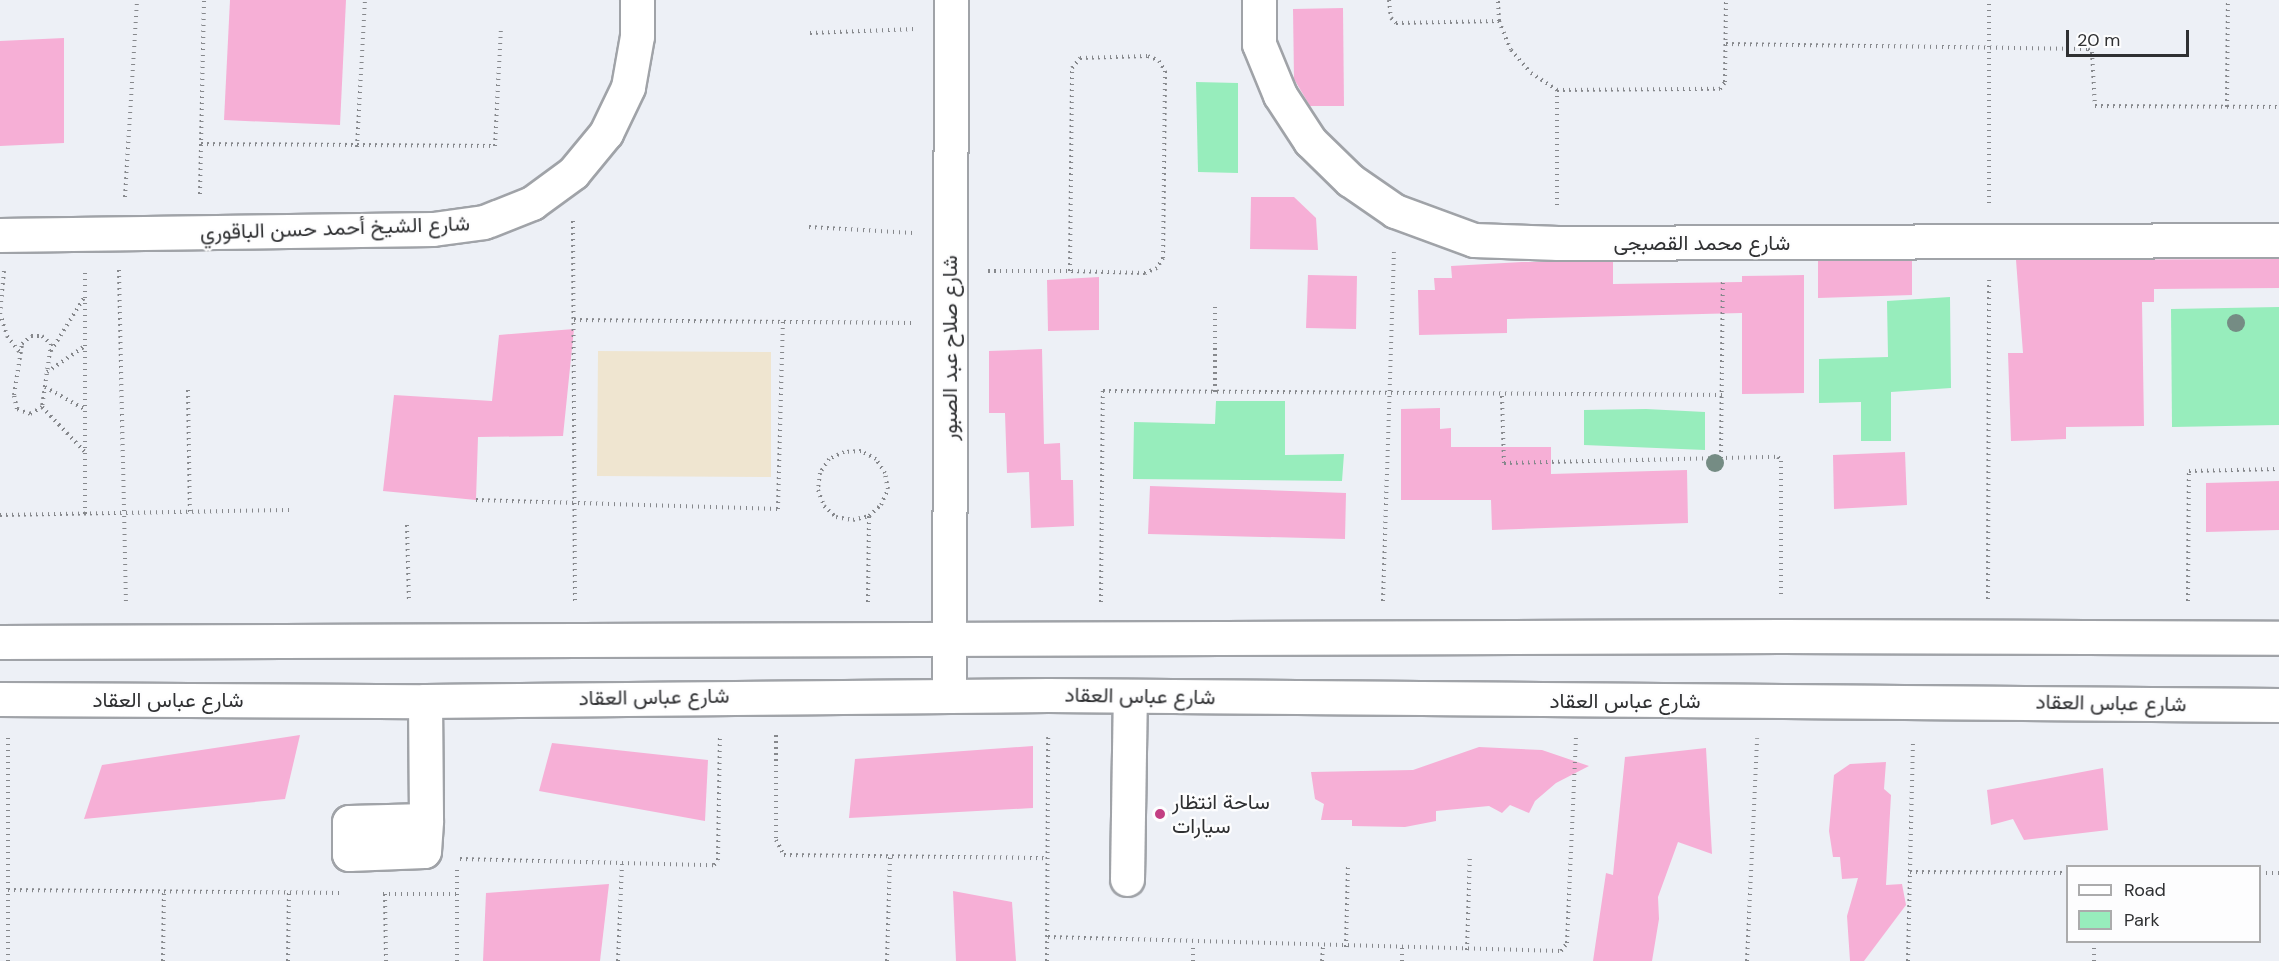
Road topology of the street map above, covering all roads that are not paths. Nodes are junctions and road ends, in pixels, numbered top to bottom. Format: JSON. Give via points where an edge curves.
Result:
{"nodes":[{"id":1,"x":637,"y":0,"type":"edge"},
{"id":2,"x":1259,"y":0,"type":"edge"},
{"id":3,"x":951,"y":14,"type":"edge"},
{"id":4,"x":3,"y":235,"type":"edge"},
{"id":5,"x":2279,"y":240,"type":"edge"},
{"id":6,"x":2279,"y":638,"type":"edge"},
{"id":7,"x":949,"y":640,"type":"junction"},
{"id":8,"x":0,"y":642,"type":"edge"},
{"id":9,"x":949,"y":696,"type":"junction"},
{"id":10,"x":1130,"y":696,"type":"junction"},
{"id":11,"x":4,"y":699,"type":"edge"},
{"id":12,"x":425,"y":701,"type":"junction"},
{"id":13,"x":2279,"y":705,"type":"edge"},
{"id":14,"x":426,"y":820,"type":"dead end"},
{"id":15,"x":1126,"y":879,"type":"dead end"}],
"edges":[{"from":1,"to":4,"type":"street","name":"شارع الشيخ أحمد حسن الباقوري","via":[[637,36],[627,87],[606,134],[573,173],[531,203],[484,222],[433,229]]},
{"from":2,"to":5,"type":"street","name":"شارع محمد القصبجى","via":[[1259,44],[1280,95],[1304,132],[1350,180],[1395,211],[1474,240]]},
{"from":3,"to":7,"type":"street","name":"شارع صلاح عبد الصبور"},
{"from":6,"to":7,"type":"street"},
{"from":7,"to":8,"type":"street"},
{"from":7,"to":9,"type":"street","name":"شارع صلاح عبد الصبور"},
{"from":9,"to":10,"type":"street","name":"شارع عباس العقاد"},
{"from":9,"to":12,"type":"street","name":"شارع عباس العقاد"},
{"from":10,"to":13,"type":"street","name":"شارع عباس العقاد"},
{"from":10,"to":15,"type":"street"},
{"from":11,"to":12,"type":"street","name":"شارع عباس العقاد"},
{"from":12,"to":14,"type":"street"}]}
